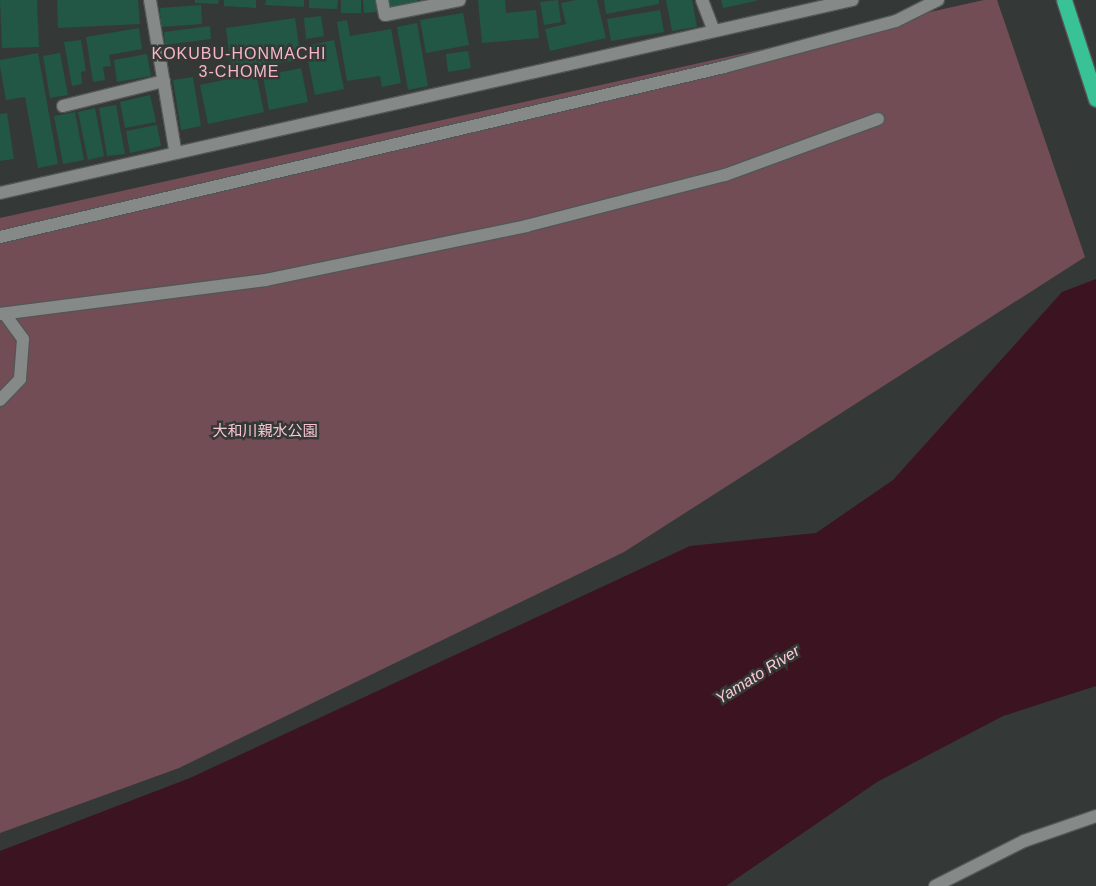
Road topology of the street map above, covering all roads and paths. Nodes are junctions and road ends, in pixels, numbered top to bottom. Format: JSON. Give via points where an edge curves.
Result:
{"nodes":[{"id":1,"x":150,"y":0,"type":"edge"},
{"id":2,"x":382,"y":0,"type":"edge"},
{"id":3,"x":460,"y":0,"type":"edge"},
{"id":4,"x":702,"y":0,"type":"edge"},
{"id":5,"x":852,"y":0,"type":"edge"},
{"id":6,"x":938,"y":0,"type":"edge"},
{"id":7,"x":1065,"y":2,"type":"edge"},
{"id":8,"x":714,"y":31,"type":"junction"},
{"id":9,"x":164,"y":81,"type":"junction"},
{"id":10,"x":1096,"y":99,"type":"edge"},
{"id":11,"x":63,"y":106,"type":"dead end"},
{"id":12,"x":878,"y":119,"type":"dead end"},
{"id":13,"x":175,"y":150,"type":"junction"},
{"id":14,"x":0,"y":193,"type":"edge"},
{"id":15,"x":0,"y":237,"type":"edge"},
{"id":16,"x":3,"y":314,"type":"edge"},
{"id":17,"x":0,"y":400,"type":"edge"},
{"id":18,"x":1096,"y":816,"type":"edge"},
{"id":19,"x":935,"y":886,"type":"edge"}],
"edges":[{"from":1,"to":9,"type":"street"},
{"from":2,"to":3,"type":"street","via":[[385,15]]},
{"from":4,"to":8,"type":"street"},
{"from":5,"to":8,"type":"street"},
{"from":6,"to":15,"type":"street","via":[[896,21],[724,66]]},
{"from":7,"to":10,"type":"highway"},
{"from":8,"to":13,"type":"street"},
{"from":9,"to":11,"type":"street"},
{"from":9,"to":13,"type":"street"},
{"from":12,"to":16,"type":"street","via":[[725,175],[526,226],[266,280]]},
{"from":13,"to":14,"type":"street"},
{"from":16,"to":17,"type":"street","via":[[23,339],[20,379]]},
{"from":18,"to":19,"type":"street","via":[[1024,841]]}]}
